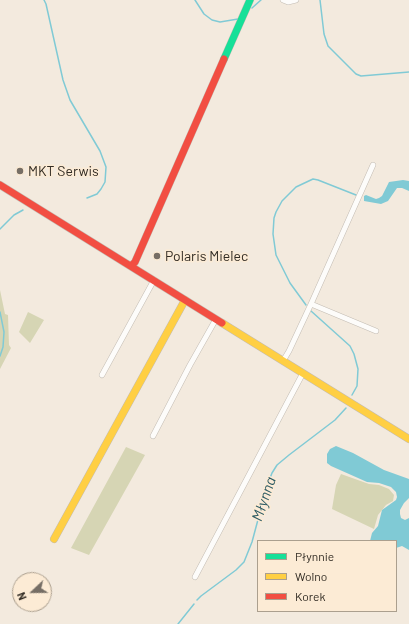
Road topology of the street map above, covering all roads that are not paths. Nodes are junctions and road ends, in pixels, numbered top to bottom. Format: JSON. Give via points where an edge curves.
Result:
{"nodes":[{"id":1,"x":250,"y":0,"type":"edge"},
{"id":2,"x":283,"y":0,"type":"edge"},
{"id":3,"x":296,"y":0,"type":"edge"},
{"id":4,"x":373,"y":165,"type":"dead end"},
{"id":5,"x":0,"y":185,"type":"edge"},
{"id":6,"x":131,"y":266,"type":"junction"},
{"id":7,"x":154,"y":280,"type":"junction"},
{"id":8,"x":185,"y":300,"type":"junction"},
{"id":9,"x":311,"y":304,"type":"junction"},
{"id":10,"x":216,"y":319,"type":"junction"},
{"id":11,"x":376,"y":331,"type":"dead end"},
{"id":12,"x":283,"y":361,"type":"junction"},
{"id":13,"x":303,"y":373,"type":"junction"},
{"id":14,"x":102,"y":375,"type":"dead end"},
{"id":15,"x":153,"y":436,"type":"dead end"},
{"id":16,"x":409,"y":439,"type":"edge"},
{"id":17,"x":54,"y":539,"type":"dead end"},
{"id":18,"x":195,"y":577,"type":"dead end"}],
"edges":[{"from":1,"to":6,"type":"street","via":[[135,262]]},
{"from":2,"to":3,"type":"street"},
{"from":4,"to":9,"type":"street"},
{"from":5,"to":6,"type":"street"},
{"from":6,"to":7,"type":"street"},
{"from":7,"to":8,"type":"street"},
{"from":7,"to":14,"type":"street"},
{"from":8,"to":10,"type":"street"},
{"from":8,"to":17,"type":"street"},
{"from":9,"to":11,"type":"street"},
{"from":9,"to":12,"type":"street"},
{"from":10,"to":12,"type":"street"},
{"from":10,"to":15,"type":"street"},
{"from":12,"to":13,"type":"street"},
{"from":13,"to":16,"type":"street"},
{"from":13,"to":18,"type":"street"}]}
